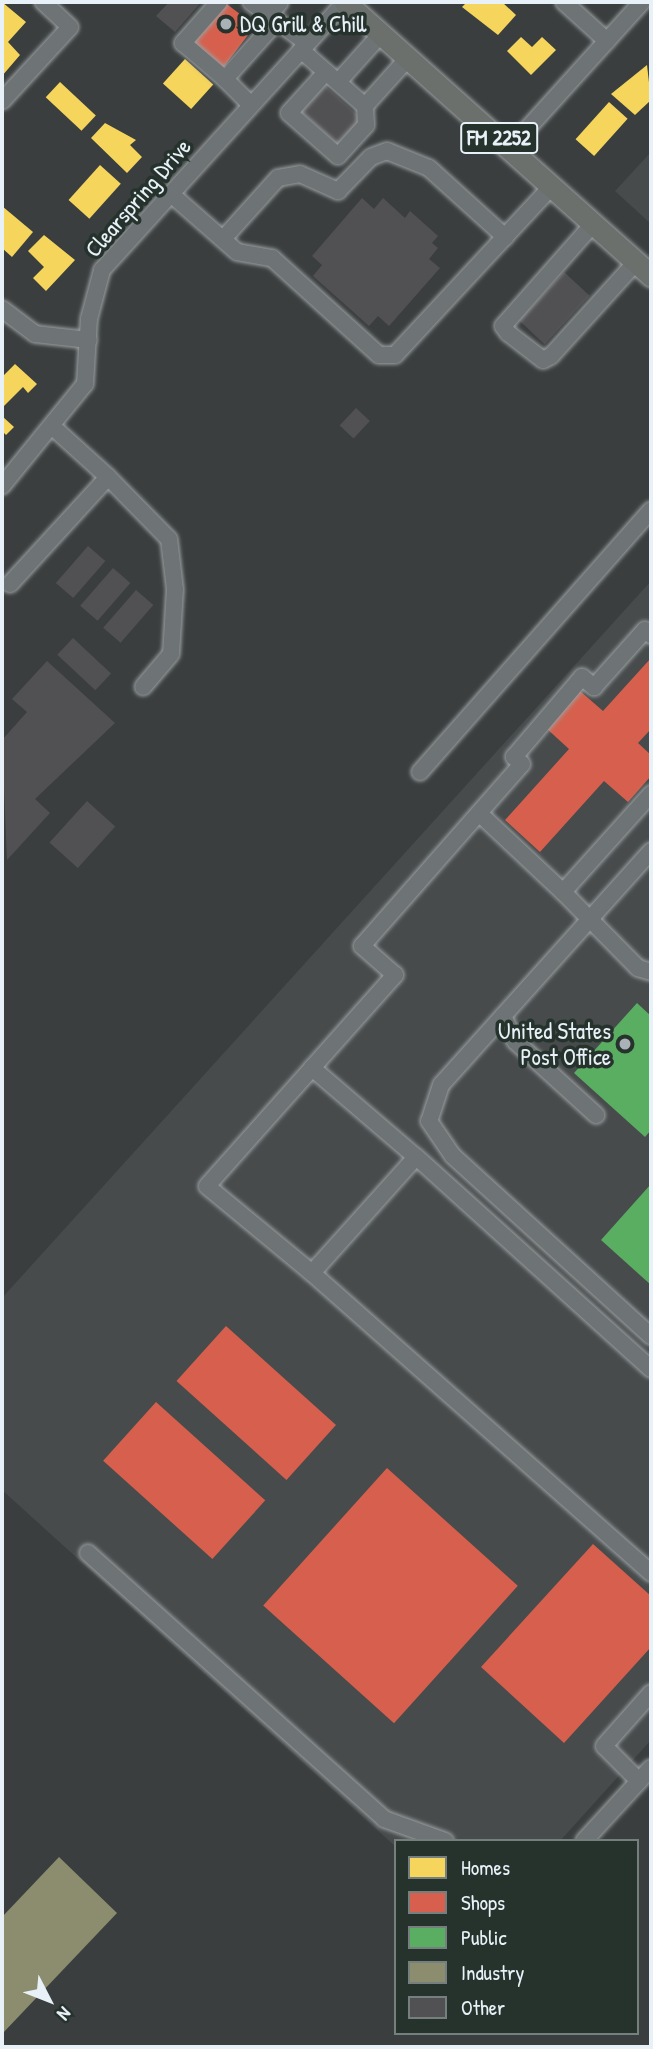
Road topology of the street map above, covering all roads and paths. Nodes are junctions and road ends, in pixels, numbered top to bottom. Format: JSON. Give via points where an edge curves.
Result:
{"nodes":[{"id":1,"x":43,"y":2,"type":"edge"},
{"id":2,"x":219,"y":2,"type":"edge"},
{"id":3,"x":251,"y":2,"type":"edge"},
{"id":4,"x":281,"y":2,"type":"edge"},
{"id":5,"x":345,"y":2,"type":"edge"},
{"id":6,"x":564,"y":2,"type":"edge"},
{"id":7,"x":642,"y":2,"type":"edge"},
{"id":8,"x":272,"y":19,"type":"junction"},
{"id":9,"x":382,"y":33,"type":"junction"},
{"id":10,"x":607,"y":41,"type":"junction"},
{"id":11,"x":304,"y":46,"type":"junction"},
{"id":12,"x":409,"y":57,"type":"junction"},
{"id":13,"x":332,"y":77,"type":"junction"},
{"id":14,"x":225,"y":79,"type":"junction"},
{"id":15,"x":2,"y":101,"type":"edge"},
{"id":16,"x":251,"y":105,"type":"junction"},
{"id":17,"x":365,"y":106,"type":"junction"},
{"id":18,"x":510,"y":148,"type":"junction"},
{"id":19,"x":552,"y":186,"type":"junction"},
{"id":20,"x":171,"y":194,"type":"junction"},
{"id":21,"x":593,"y":223,"type":"junction"},
{"id":22,"x":505,"y":237,"type":"junction"},
{"id":23,"x":223,"y":239,"type":"junction"},
{"id":24,"x":643,"y":269,"type":"edge"},
{"id":25,"x":2,"y":309,"type":"edge"},
{"id":26,"x":89,"y":340,"type":"junction"},
{"id":27,"x":54,"y":428,"type":"junction"},
{"id":28,"x":107,"y":477,"type":"junction"},
{"id":29,"x":2,"y":486,"type":"edge"},
{"id":30,"x":651,"y":510,"type":"edge"},
{"id":31,"x":4,"y":585,"type":"edge"},
{"id":32,"x":651,"y":635,"type":"edge"},
{"id":33,"x":142,"y":687,"type":"dead end"},
{"id":34,"x":420,"y":772,"type":"dead end"},
{"id":35,"x":651,"y":794,"type":"edge"},
{"id":36,"x":481,"y":815,"type":"junction"},
{"id":37,"x":651,"y":851,"type":"edge"},
{"id":38,"x":563,"y":892,"type":"junction"},
{"id":39,"x":588,"y":921,"type":"junction"},
{"id":40,"x":651,"y":972,"type":"edge"},
{"id":41,"x":503,"y":1016,"type":"junction"},
{"id":42,"x":312,"y":1068,"type":"junction"},
{"id":43,"x":596,"y":1115,"type":"dead end"},
{"id":44,"x":416,"y":1157,"type":"junction"},
{"id":45,"x":312,"y":1273,"type":"junction"},
{"id":46,"x":651,"y":1336,"type":"edge"},
{"id":47,"x":651,"y":1369,"type":"edge"},
{"id":48,"x":88,"y":1553,"type":"dead end"},
{"id":49,"x":651,"y":1573,"type":"edge"},
{"id":50,"x":651,"y":1693,"type":"edge"},
{"id":51,"x":651,"y":1768,"type":"edge"},
{"id":52,"x":639,"y":1781,"type":"junction"},
{"id":53,"x":439,"y":1839,"type":"edge"},
{"id":54,"x":586,"y":1839,"type":"edge"}],
"edges":[{"from":1,"to":15,"type":"street","via":[[69,27]]},
{"from":2,"to":14,"type":"street","via":[[183,43]]},
{"from":3,"to":8,"type":"street"},
{"from":4,"to":8,"type":"street"},
{"from":5,"to":9,"type":"main road","number":"FM 2252"},
{"from":5,"to":11,"type":"street","name":"Clearspring Drive"},
{"from":6,"to":10,"type":"street"},
{"from":7,"to":10,"type":"street"},
{"from":8,"to":11,"type":"street"},
{"from":8,"to":14,"type":"street"},
{"from":9,"to":12,"type":"main road","number":"FM 2252"},
{"from":9,"to":13,"type":"street"},
{"from":10,"to":18,"type":"street"},
{"from":11,"to":13,"type":"street"},
{"from":11,"to":16,"type":"street","name":"Clearspring Drive"},
{"from":12,"to":17,"type":"street"},
{"from":12,"to":18,"type":"main road","number":"FM 2252"},
{"from":13,"to":17,"type":"street"},
{"from":13,"to":17,"type":"street","via":[[289,113],[338,156],[366,125]]},
{"from":14,"to":16,"type":"street"},
{"from":16,"to":20,"type":"street","name":"Clearspring Drive"},
{"from":18,"to":19,"type":"main road","number":"FM 2252"},
{"from":19,"to":21,"type":"main road","number":"FM 2252"},
{"from":19,"to":22,"type":"street"},
{"from":20,"to":23,"type":"street"},
{"from":20,"to":26,"type":"street","name":"Clearspring Drive","via":[[102,270]]},
{"from":21,"to":24,"type":"main road","number":"FM 2252"},
{"from":21,"to":24,"type":"street","via":[[503,326],[508,333],[543,360]]},
{"from":22,"to":23,"type":"street","via":[[429,168],[387,151],[370,157],[338,191],[300,174],[278,178]]},
{"from":22,"to":23,"type":"street","via":[[395,355],[379,355],[272,258],[237,252]]},
{"from":25,"to":26,"type":"street","via":[[35,334]]},
{"from":26,"to":27,"type":"street","name":"Clearspring Drive","via":[[85,384]]},
{"from":27,"to":28,"type":"street"},
{"from":27,"to":29,"type":"street","name":"Clearspring Drive"},
{"from":28,"to":31,"type":"street"},
{"from":28,"to":33,"type":"street","via":[[169,538],[175,589],[171,654]]},
{"from":30,"to":34,"type":"street"},
{"from":32,"to":36,"type":"street","via":[[645,630],[594,687],[582,677],[514,757],[522,764]]},
{"from":35,"to":38,"type":"street"},
{"from":36,"to":38,"type":"street"},
{"from":36,"to":42,"type":"street","via":[[362,946],[395,975]]},
{"from":37,"to":39,"type":"street"},
{"from":38,"to":39,"type":"street"},
{"from":39,"to":40,"type":"street","via":[[638,968]]},
{"from":39,"to":41,"type":"street"},
{"from":41,"to":43,"type":"street","via":[[515,1041]]},
{"from":41,"to":46,"type":"street","via":[[441,1085],[429,1121],[453,1156]]},
{"from":42,"to":44,"type":"street"},
{"from":42,"to":45,"type":"street","via":[[207,1186]]},
{"from":44,"to":45,"type":"street"},
{"from":44,"to":47,"type":"street"},
{"from":45,"to":49,"type":"street"},
{"from":48,"to":53,"type":"street","via":[[384,1819]]},
{"from":50,"to":52,"type":"street","via":[[604,1746]]},
{"from":51,"to":52,"type":"street"},
{"from":52,"to":54,"type":"street"}]}
